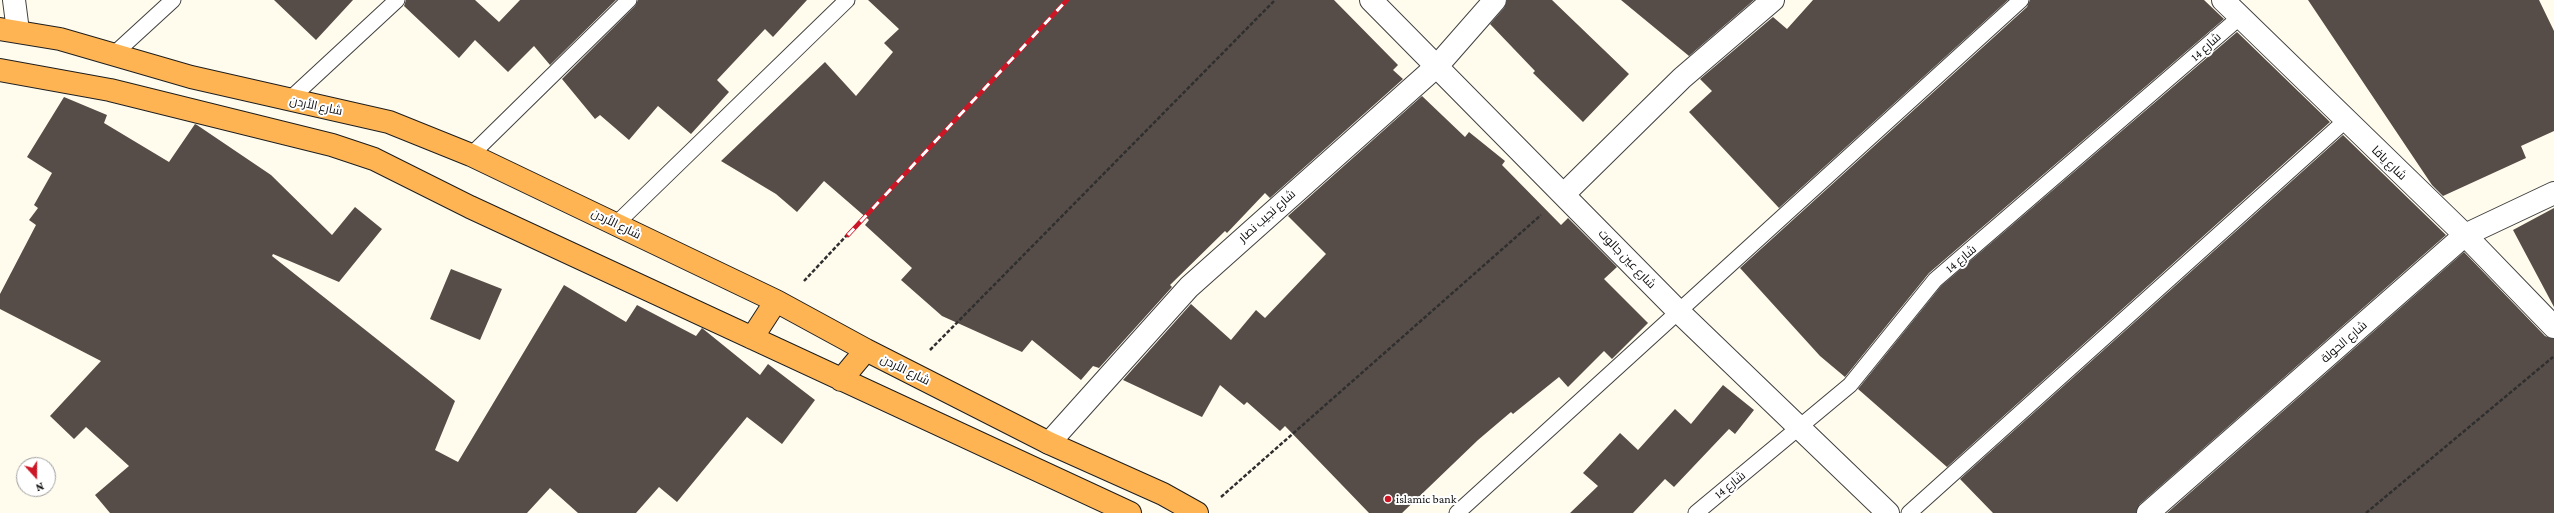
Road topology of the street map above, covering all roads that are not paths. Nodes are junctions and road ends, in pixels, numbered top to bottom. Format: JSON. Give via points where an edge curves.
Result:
{"nodes":[{"id":1,"x":14,"y":0,"type":"edge"},
{"id":2,"x":173,"y":0,"type":"edge"},
{"id":3,"x":397,"y":0,"type":"edge"},
{"id":4,"x":628,"y":0,"type":"edge"},
{"id":5,"x":847,"y":0,"type":"edge"},
{"id":6,"x":1371,"y":0,"type":"edge"},
{"id":7,"x":1495,"y":0,"type":"edge"},
{"id":8,"x":1773,"y":0,"type":"edge"},
{"id":9,"x":2021,"y":0,"type":"edge"},
{"id":10,"x":2223,"y":0,"type":"edge"},
{"id":11,"x":2240,"y":17,"type":"junction"},
{"id":12,"x":9,"y":30,"type":"edge"},
{"id":13,"x":113,"y":55,"type":"junction"},
{"id":14,"x":1438,"y":66,"type":"junction"},
{"id":15,"x":0,"y":70,"type":"edge"},
{"id":16,"x":289,"y":100,"type":"junction"},
{"id":17,"x":2345,"y":121,"type":"junction"},
{"id":18,"x":471,"y":155,"type":"junction"},
{"id":19,"x":2554,"y":193,"type":"edge"},
{"id":20,"x":1564,"y":194,"type":"junction"},
{"id":21,"x":616,"y":224,"type":"junction"},
{"id":22,"x":2465,"y":235,"type":"junction"},
{"id":23,"x":779,"y":303,"type":"junction"},
{"id":24,"x":1678,"y":311,"type":"junction"},
{"id":25,"x":2554,"y":327,"type":"edge"},
{"id":26,"x":752,"y":338,"type":"junction"},
{"id":27,"x":866,"y":350,"type":"junction"},
{"id":28,"x":842,"y":380,"type":"junction"},
{"id":29,"x":1799,"y":428,"type":"junction"},
{"id":30,"x":1049,"y":443,"type":"junction"},
{"id":31,"x":1206,"y":508,"type":"edge"},
{"id":32,"x":1130,"y":513,"type":"edge"},
{"id":33,"x":1457,"y":513,"type":"edge"},
{"id":34,"x":1696,"y":513,"type":"edge"},
{"id":35,"x":1888,"y":513,"type":"edge"},
{"id":36,"x":1909,"y":513,"type":"edge"},
{"id":37,"x":2148,"y":513,"type":"edge"}],
"edges":[{"from":1,"to":12,"type":"street"},
{"from":2,"to":13,"type":"lane"},
{"from":3,"to":16,"type":"lane"},
{"from":4,"to":18,"type":"lane"},
{"from":5,"to":21,"type":"lane"},
{"from":6,"to":14,"type":"street","name":"شارع عين جالوت"},
{"from":7,"to":14,"type":"street","name":"شارع نجيب نصار"},
{"from":8,"to":20,"type":"street","via":[[1682,78]]},
{"from":9,"to":24,"type":"lane"},
{"from":10,"to":11,"type":"street","name":"شارع يافا"},
{"from":11,"to":17,"type":"street","name":"شارع يافا"},
{"from":11,"to":29,"type":"lane","name":"شارع 14","via":[[1935,280],[1850,385]]},
{"from":12,"to":13,"type":"highway","name":"شارع الأردن","via":[[60,38]]},
{"from":13,"to":16,"type":"highway","name":"شارع الأردن"},
{"from":14,"to":20,"type":"street","name":"شارع عين جالوت"},
{"from":14,"to":30,"type":"street","name":"شارع نجيب نصار","via":[[1189,287]]},
{"from":15,"to":26,"type":"highway","via":[[110,90],[332,144],[374,159],[470,207]]},
{"from":16,"to":18,"type":"highway","name":"شارع الأردن","via":[[389,122]]},
{"from":17,"to":22,"type":"street","name":"شارع يافا"},
{"from":17,"to":36,"type":"lane"},
{"from":18,"to":21,"type":"highway","name":"شارع الأردن"},
{"from":19,"to":22,"type":"street","name":"شارع الحولة"},
{"from":20,"to":24,"type":"street","name":"شارع عين جالوت"},
{"from":21,"to":23,"type":"highway","name":"شارع الأردن"},
{"from":22,"to":25,"type":"street","name":"شارع يافا"},
{"from":22,"to":37,"type":"street","name":"شارع الحولة"},
{"from":23,"to":26,"type":"highway"},
{"from":23,"to":27,"type":"highway","name":"شارع الأردن"},
{"from":24,"to":29,"type":"street","name":"شارع عين جالوت"},
{"from":24,"to":33,"type":"lane"},
{"from":26,"to":28,"type":"highway"},
{"from":27,"to":28,"type":"highway"},
{"from":27,"to":30,"type":"highway","name":"شارع الأردن"},
{"from":28,"to":32,"type":"highway"},
{"from":29,"to":34,"type":"lane","name":"شارع 14"},
{"from":29,"to":35,"type":"street","name":"شارع عين جالوت"},
{"from":30,"to":31,"type":"highway","name":"شارع الأردن","via":[[1163,494]]}]}
